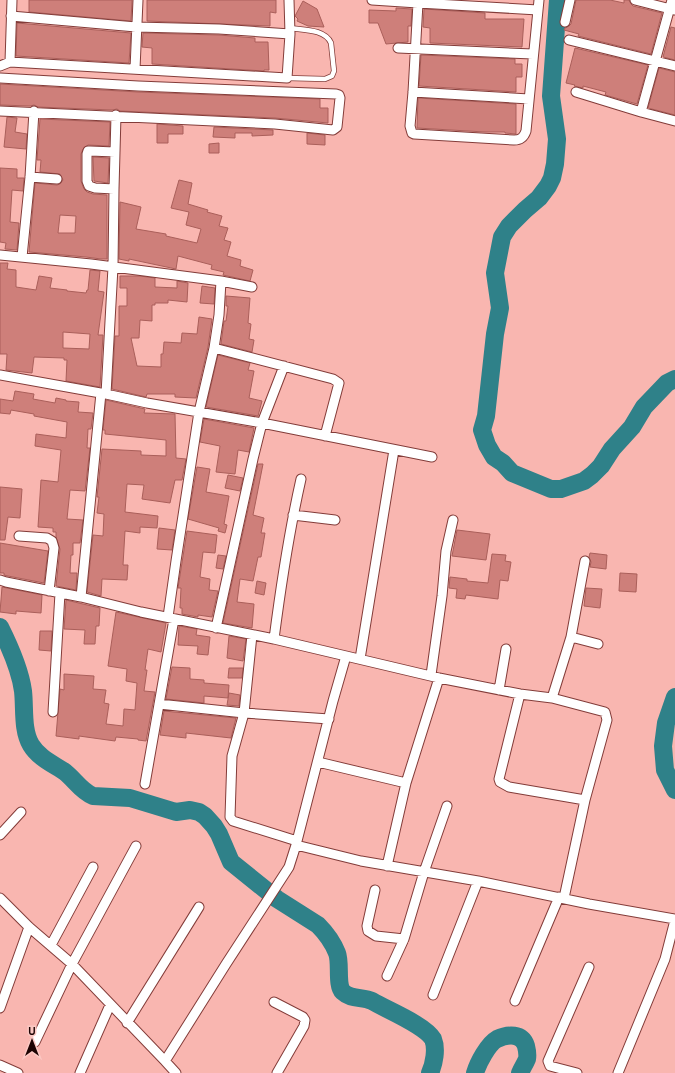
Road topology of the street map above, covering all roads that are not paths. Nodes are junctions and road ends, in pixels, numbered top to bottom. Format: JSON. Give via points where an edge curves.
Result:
{"nodes":[{"id":1,"x":12,"y":0,"type":"edge"},
{"id":2,"x":138,"y":0,"type":"edge"},
{"id":3,"x":289,"y":0,"type":"edge"},
{"id":4,"x":372,"y":0,"type":"edge"},
{"id":5,"x":539,"y":0,"type":"edge"},
{"id":6,"x":570,"y":0,"type":"edge"},
{"id":7,"x":635,"y":0,"type":"edge"},
{"id":8,"x":418,"y":2,"type":"edge"},
{"id":9,"x":672,"y":6,"type":"edge"},
{"id":10,"x":538,"y":10,"type":"junction"},
{"id":11,"x":11,"y":16,"type":"junction"},
{"id":12,"x":565,"y":22,"type":"dead end"},
{"id":13,"x":136,"y":27,"type":"junction"},
{"id":14,"x":290,"y":31,"type":"junction"},
{"id":15,"x":569,"y":40,"type":"dead end"},
{"id":16,"x":398,"y":48,"type":"dead end"},
{"id":17,"x":416,"y":48,"type":"junction"},
{"id":18,"x":534,"y":54,"type":"junction"},
{"id":19,"x":10,"y":62,"type":"junction"},
{"id":20,"x":656,"y":62,"type":"junction"},
{"id":21,"x":0,"y":66,"type":"edge"},
{"id":22,"x":675,"y":66,"type":"edge"},
{"id":23,"x":135,"y":69,"type":"junction"},
{"id":24,"x":0,"y":78,"type":"edge"},
{"id":25,"x":287,"y":78,"type":"junction"},
{"id":26,"x":413,"y":92,"type":"junction"},
{"id":27,"x":576,"y":92,"type":"dead end"},
{"id":28,"x":529,"y":99,"type":"junction"},
{"id":29,"x":0,"y":111,"type":"edge"},
{"id":30,"x":34,"y":111,"type":"junction"},
{"id":31,"x":641,"y":112,"type":"junction"},
{"id":32,"x":116,"y":115,"type":"junction"},
{"id":33,"x":675,"y":121,"type":"edge"},
{"id":34,"x":115,"y":152,"type":"junction"},
{"id":35,"x":30,"y":177,"type":"junction"},
{"id":36,"x":57,"y":179,"type":"dead end"},
{"id":37,"x":114,"y":189,"type":"junction"},
{"id":38,"x":0,"y":255,"type":"edge"},
{"id":39,"x":22,"y":257,"type":"junction"},
{"id":40,"x":113,"y":267,"type":"junction"},
{"id":41,"x":221,"y":281,"type":"junction"},
{"id":42,"x":252,"y":287,"type":"dead end"},
{"id":43,"x":214,"y":348,"type":"junction"},
{"id":44,"x":284,"y":366,"type":"junction"},
{"id":45,"x":0,"y":375,"type":"edge"},
{"id":46,"x":104,"y":394,"type":"junction"},
{"id":47,"x":200,"y":412,"type":"junction"},
{"id":48,"x":262,"y":423,"type":"junction"},
{"id":49,"x":325,"y":436,"type":"junction"},
{"id":50,"x":394,"y":450,"type":"junction"},
{"id":51,"x":432,"y":457,"type":"dead end"},
{"id":52,"x":301,"y":479,"type":"dead end"},
{"id":53,"x":293,"y":515,"type":"junction"},
{"id":54,"x":335,"y":520,"type":"dead end"},
{"id":55,"x":452,"y":520,"type":"dead end"},
{"id":56,"x":19,"y":536,"type":"dead end"},
{"id":57,"x":585,"y":561,"type":"dead end"},
{"id":58,"x":0,"y":580,"type":"edge"},
{"id":59,"x":49,"y":591,"type":"junction"},
{"id":60,"x":60,"y":593,"type":"junction"},
{"id":61,"x":81,"y":597,"type":"junction"},
{"id":62,"x":171,"y":618,"type":"junction"},
{"id":63,"x":216,"y":628,"type":"junction"},
{"id":64,"x":252,"y":635,"type":"junction"},
{"id":65,"x":571,"y":637,"type":"junction"},
{"id":66,"x":274,"y":639,"type":"junction"},
{"id":67,"x":598,"y":644,"type":"dead end"},
{"id":68,"x":506,"y":648,"type":"dead end"},
{"id":69,"x":346,"y":656,"type":"junction"},
{"id":70,"x":360,"y":659,"type":"junction"},
{"id":71,"x":435,"y":676,"type":"junction"},
{"id":72,"x":499,"y":690,"type":"junction"},
{"id":73,"x":520,"y":694,"type":"junction"},
{"id":74,"x":552,"y":698,"type":"junction"},
{"id":75,"x":160,"y":704,"type":"junction"},
{"id":76,"x":53,"y":712,"type":"dead end"},
{"id":77,"x":244,"y":713,"type":"junction"},
{"id":78,"x":328,"y":719,"type":"junction"},
{"id":79,"x":318,"y":762,"type":"junction"},
{"id":80,"x":406,"y":783,"type":"junction"},
{"id":81,"x":145,"y":784,"type":"dead end"},
{"id":82,"x":585,"y":800,"type":"junction"},
{"id":83,"x":447,"y":806,"type":"dead end"},
{"id":84,"x":21,"y":812,"type":"dead end"},
{"id":85,"x":0,"y":834,"type":"edge"},
{"id":86,"x":297,"y":843,"type":"junction"},
{"id":87,"x":136,"y":846,"type":"dead end"},
{"id":88,"x":387,"y":866,"type":"junction"},
{"id":89,"x":93,"y":867,"type":"dead end"},
{"id":90,"x":424,"y":872,"type":"junction"},
{"id":91,"x":478,"y":881,"type":"junction"},
{"id":92,"x":375,"y":890,"type":"dead end"},
{"id":93,"x":0,"y":898,"type":"edge"},
{"id":94,"x":562,"y":898,"type":"junction"},
{"id":95,"x":199,"y":907,"type":"dead end"},
{"id":96,"x":675,"y":919,"type":"edge"},
{"id":97,"x":29,"y":927,"type":"junction"},
{"id":98,"x":404,"y":939,"type":"junction"},
{"id":99,"x":51,"y":945,"type":"junction"},
{"id":100,"x":72,"y":964,"type":"junction"},
{"id":101,"x":589,"y":967,"type":"dead end"},
{"id":102,"x":387,"y":976,"type":"dead end"},
{"id":103,"x":433,"y":995,"type":"dead end"},
{"id":104,"x":515,"y":1001,"type":"dead end"},
{"id":105,"x":274,"y":1002,"type":"dead end"},
{"id":106,"x":110,"y":1005,"type":"junction"},
{"id":107,"x":0,"y":1008,"type":"edge"},
{"id":108,"x":127,"y":1023,"type":"junction"},
{"id":109,"x":35,"y":1042,"type":"dead end"},
{"id":110,"x":165,"y":1061,"type":"junction"},
{"id":111,"x":0,"y":1065,"type":"edge"},
{"id":112,"x":18,"y":1073,"type":"edge"},
{"id":113,"x":80,"y":1073,"type":"edge"},
{"id":114,"x":176,"y":1073,"type":"edge"},
{"id":115,"x":277,"y":1073,"type":"edge"},
{"id":116,"x":577,"y":1073,"type":"edge"},
{"id":117,"x":618,"y":1073,"type":"edge"}],
"edges":[{"from":1,"to":11,"type":"street"},
{"from":2,"to":13,"type":"street"},
{"from":3,"to":14,"type":"street"},
{"from":4,"to":8,"type":"street"},
{"from":5,"to":10,"type":"street"},
{"from":6,"to":12,"type":"street"},
{"from":7,"to":9,"type":"street"},
{"from":8,"to":10,"type":"street"},
{"from":8,"to":17,"type":"street"},
{"from":9,"to":20,"type":"street"},
{"from":10,"to":18,"type":"street"},
{"from":11,"to":13,"type":"street"},
{"from":11,"to":19,"type":"street"},
{"from":13,"to":14,"type":"street"},
{"from":13,"to":23,"type":"street"},
{"from":14,"to":25,"type":"street"},
{"from":14,"to":25,"type":"lane","via":[[322,34],[330,39],[334,72],[325,79]]},
{"from":15,"to":20,"type":"street"},
{"from":16,"to":17,"type":"street"},
{"from":17,"to":18,"type":"street"},
{"from":17,"to":26,"type":"street"},
{"from":18,"to":28,"type":"street"},
{"from":19,"to":21,"type":"street"},
{"from":19,"to":23,"type":"street"},
{"from":20,"to":22,"type":"street"},
{"from":20,"to":31,"type":"street"},
{"from":23,"to":25,"type":"street"},
{"from":24,"to":32,"type":"street","via":[[336,94],[340,98],[337,127],[333,130],[276,124]]},
{"from":26,"to":28,"type":"street"},
{"from":26,"to":28,"type":"street","via":[[410,126],[412,133],[452,137],[520,139],[525,134]]},
{"from":27,"to":31,"type":"street"},
{"from":29,"to":30,"type":"street"},
{"from":30,"to":32,"type":"street"},
{"from":30,"to":35,"type":"street"},
{"from":31,"to":33,"type":"street"},
{"from":32,"to":34,"type":"street"},
{"from":34,"to":37,"type":"street"},
{"from":34,"to":37,"type":"street","via":[[88,151],[87,154],[89,186]]},
{"from":35,"to":36,"type":"street"},
{"from":35,"to":39,"type":"street"},
{"from":37,"to":40,"type":"street"},
{"from":38,"to":39,"type":"street"},
{"from":39,"to":40,"type":"street"},
{"from":40,"to":41,"type":"street"},
{"from":40,"to":46,"type":"street"},
{"from":41,"to":42,"type":"street"},
{"from":41,"to":43,"type":"street"},
{"from":43,"to":44,"type":"street"},
{"from":43,"to":47,"type":"street"},
{"from":44,"to":48,"type":"street"},
{"from":44,"to":49,"type":"street","via":[[339,382]]},
{"from":45,"to":46,"type":"street"},
{"from":46,"to":47,"type":"street"},
{"from":46,"to":61,"type":"street"},
{"from":47,"to":48,"type":"street"},
{"from":47,"to":62,"type":"street","via":[[176,560]]},
{"from":48,"to":49,"type":"street"},
{"from":48,"to":63,"type":"street","via":[[252,458]]},
{"from":49,"to":50,"type":"street"},
{"from":50,"to":51,"type":"street"},
{"from":50,"to":70,"type":"street"},
{"from":52,"to":53,"type":"street"},
{"from":53,"to":54,"type":"street"},
{"from":53,"to":66,"type":"street"},
{"from":55,"to":71,"type":"street","via":[[446,552]]},
{"from":56,"to":59,"type":"street","via":[[48,538],[52,541],[54,548]]},
{"from":57,"to":65,"type":"street"},
{"from":58,"to":59,"type":"street"},
{"from":59,"to":60,"type":"street"},
{"from":60,"to":61,"type":"street"},
{"from":60,"to":76,"type":"street"},
{"from":61,"to":62,"type":"street"},
{"from":62,"to":63,"type":"street"},
{"from":62,"to":75,"type":"street"},
{"from":63,"to":64,"type":"street"},
{"from":64,"to":66,"type":"street"},
{"from":64,"to":77,"type":"street"},
{"from":65,"to":67,"type":"street"},
{"from":65,"to":74,"type":"street"},
{"from":66,"to":69,"type":"street"},
{"from":68,"to":72,"type":"street"},
{"from":69,"to":70,"type":"street"},
{"from":69,"to":78,"type":"street"},
{"from":70,"to":71,"type":"street"},
{"from":71,"to":72,"type":"street"},
{"from":71,"to":80,"type":"street"},
{"from":72,"to":73,"type":"street"},
{"from":73,"to":74,"type":"street"},
{"from":73,"to":82,"type":"street","via":[[500,782],[509,787]]},
{"from":74,"to":82,"type":"street","via":[[603,711],[606,714]]},
{"from":75,"to":77,"type":"street"},
{"from":75,"to":81,"type":"street"},
{"from":77,"to":78,"type":"street"},
{"from":77,"to":86,"type":"street","via":[[232,756],[230,817],[233,821]]},
{"from":78,"to":79,"type":"street"},
{"from":79,"to":80,"type":"street"},
{"from":79,"to":86,"type":"street"},
{"from":80,"to":88,"type":"street"},
{"from":82,"to":94,"type":"street"},
{"from":83,"to":90,"type":"street"},
{"from":84,"to":85,"type":"street"},
{"from":86,"to":88,"type":"street"},
{"from":86,"to":110,"type":"street","via":[[289,867]]},
{"from":87,"to":100,"type":"street"},
{"from":88,"to":90,"type":"street"},
{"from":89,"to":99,"type":"street"},
{"from":90,"to":91,"type":"street"},
{"from":90,"to":98,"type":"street"},
{"from":91,"to":94,"type":"street"},
{"from":91,"to":103,"type":"street"},
{"from":92,"to":98,"type":"street","via":[[368,932],[376,936]]},
{"from":93,"to":97,"type":"street"},
{"from":94,"to":96,"type":"street"},
{"from":94,"to":104,"type":"street"},
{"from":95,"to":108,"type":"street"},
{"from":96,"to":117,"type":"street","via":[[665,959]]},
{"from":97,"to":99,"type":"street"},
{"from":97,"to":107,"type":"street"},
{"from":98,"to":102,"type":"street"},
{"from":99,"to":100,"type":"street"},
{"from":100,"to":106,"type":"street"},
{"from":100,"to":109,"type":"street"},
{"from":101,"to":116,"type":"street","via":[[548,1061],[550,1066]]},
{"from":105,"to":115,"type":"street","via":[[305,1020]]},
{"from":106,"to":108,"type":"street"},
{"from":106,"to":113,"type":"street"},
{"from":108,"to":110,"type":"street"},
{"from":110,"to":114,"type":"street"},
{"from":111,"to":112,"type":"street"}]}
